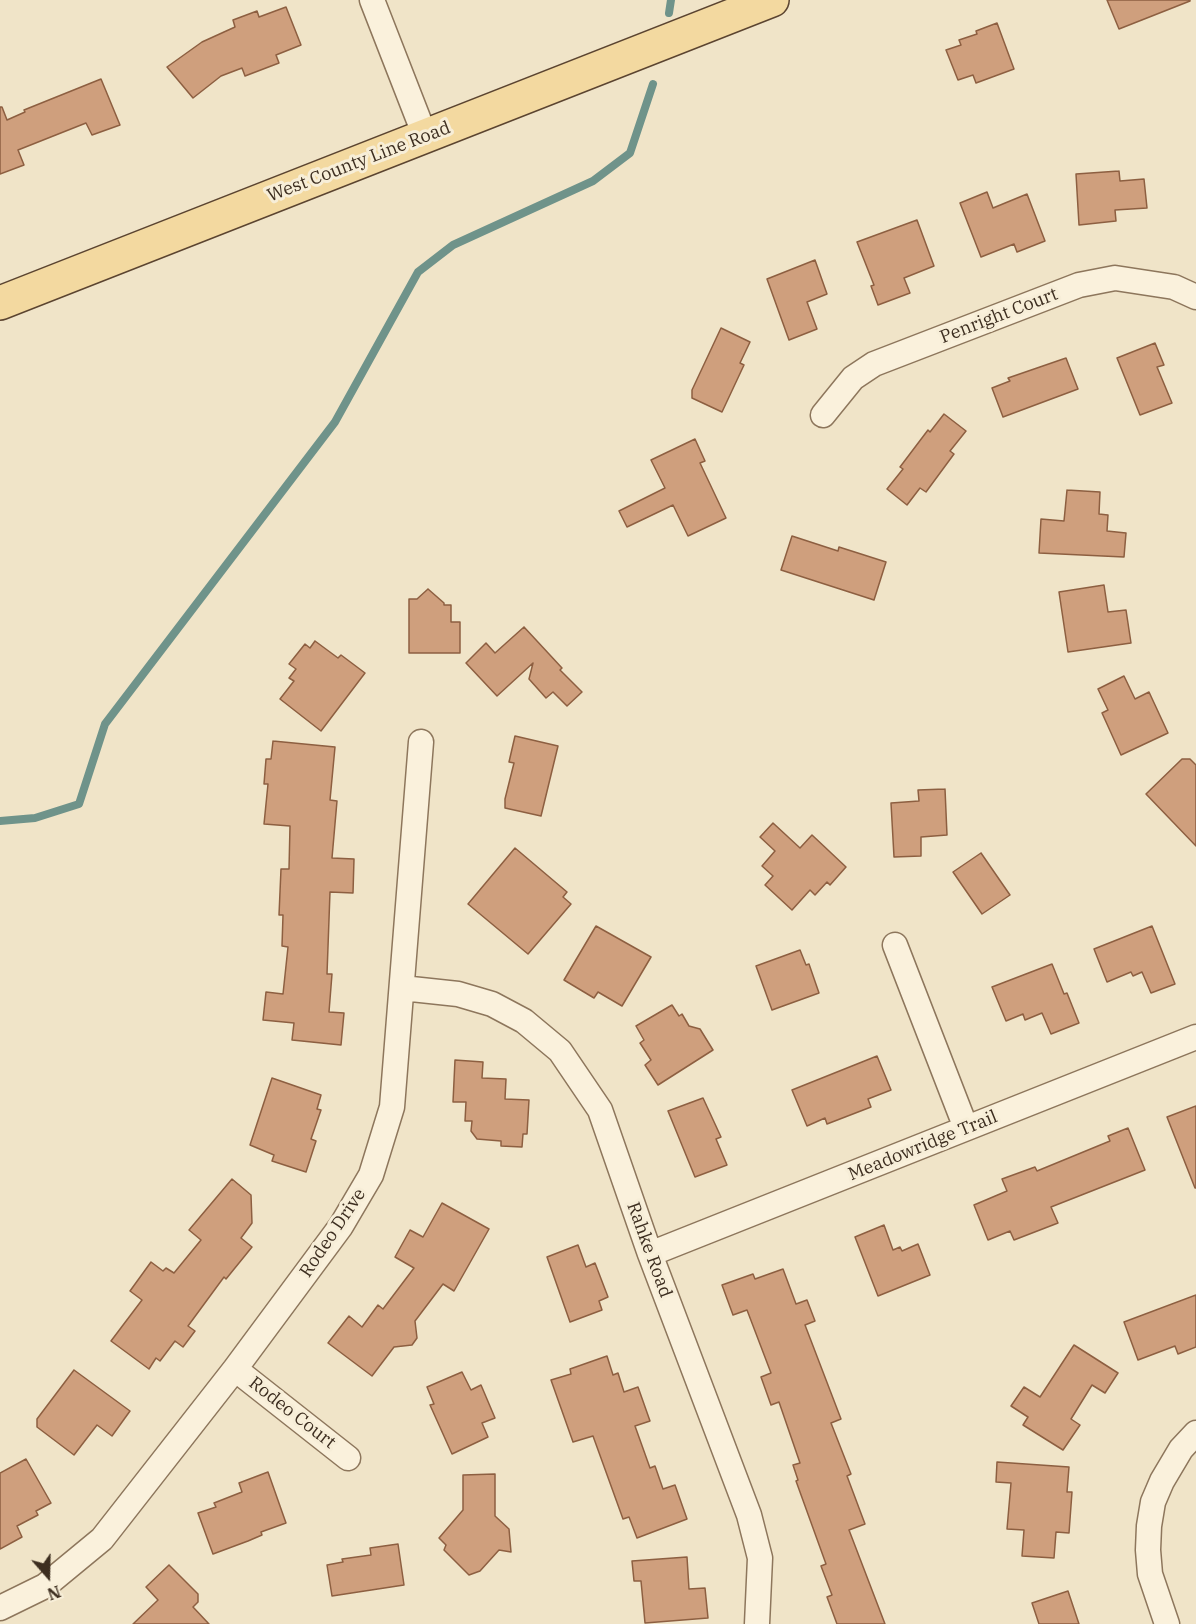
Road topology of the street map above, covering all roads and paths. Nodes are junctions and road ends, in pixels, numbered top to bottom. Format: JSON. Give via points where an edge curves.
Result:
{"nodes":[{"id":1,"x":372,"y":0,"type":"edge"},
{"id":2,"x":772,"y":0,"type":"edge"},
{"id":3,"x":425,"y":136,"type":"junction"},
{"id":4,"x":1196,"y":297,"type":"edge"},
{"id":5,"x":0,"y":303,"type":"edge"},
{"id":6,"x":823,"y":415,"type":"dead end"},
{"id":7,"x":422,"y":742,"type":"dead end"},
{"id":8,"x":895,"y":945,"type":"dead end"},
{"id":9,"x":402,"y":988,"type":"junction"},
{"id":10,"x":1196,"y":1037,"type":"edge"},
{"id":11,"x":966,"y":1128,"type":"junction"},
{"id":12,"x":650,"y":1254,"type":"junction"},
{"id":13,"x":236,"y":1369,"type":"junction"},
{"id":14,"x":1196,"y":1433,"type":"edge"},
{"id":15,"x":348,"y":1458,"type":"dead end"},
{"id":16,"x":0,"y":1608,"type":"edge"},
{"id":17,"x":758,"y":1624,"type":"edge"},
{"id":18,"x":1167,"y":1624,"type":"edge"}],
"edges":[{"from":1,"to":3,"type":"street"},
{"from":2,"to":3,"type":"main road","name":"West County Line Road"},
{"from":3,"to":5,"type":"main road","name":"West County Line Road"},
{"from":4,"to":6,"type":"street","name":"Penright Court","via":[[1174,287],[1115,278],[1079,285],[874,364],[853,378]]},
{"from":7,"to":9,"type":"street","name":"Rodeo Drive"},
{"from":8,"to":11,"type":"street"},
{"from":9,"to":12,"type":"street","name":"Rahke Road","via":[[458,994],[492,1004],[524,1021],[560,1051],[600,1110]]},
{"from":9,"to":13,"type":"street","name":"Rodeo Drive","via":[[392,1107],[371,1175],[341,1226]]},
{"from":10,"to":11,"type":"street","name":"Meadowridge Trail"},
{"from":11,"to":12,"type":"street","name":"Meadowridge Trail"},
{"from":12,"to":17,"type":"street","name":"Rahke Road","via":[[749,1515],[760,1558]]},
{"from":13,"to":15,"type":"street","name":"Rodeo Court"},
{"from":13,"to":16,"type":"street","name":"Rodeo Drive","via":[[102,1539],[45,1586]]},
{"from":14,"to":18,"type":"street","via":[[1162,1481],[1149,1526],[1153,1585]]}]}
